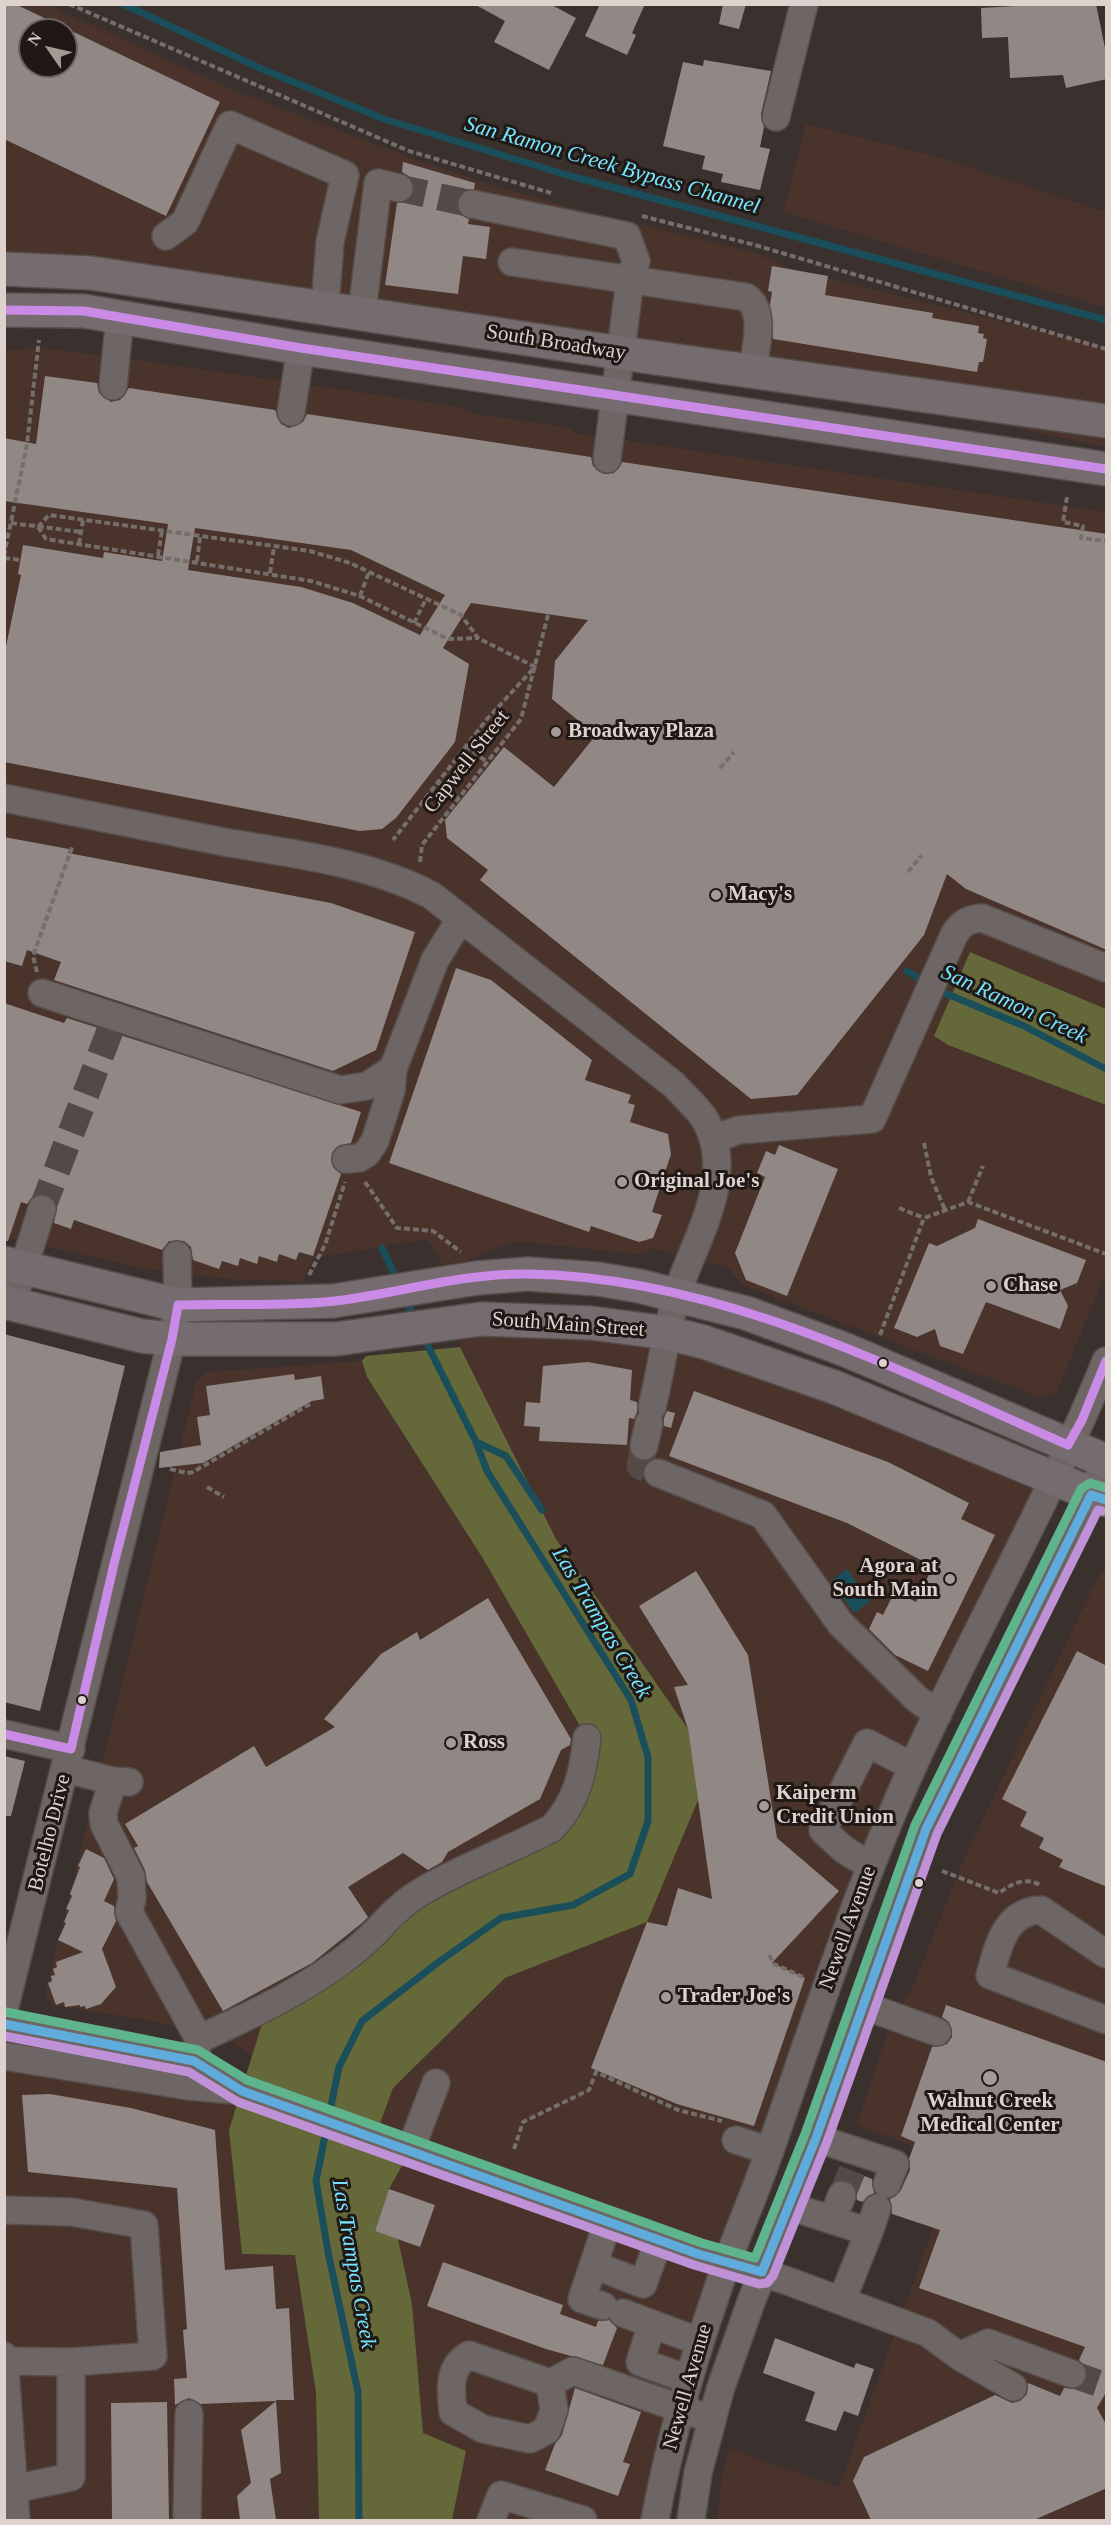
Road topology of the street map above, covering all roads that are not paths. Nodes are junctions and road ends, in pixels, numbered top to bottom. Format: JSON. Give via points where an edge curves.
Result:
{"nodes":[{"id":1,"x":804,"y":4,"type":"edge"},
{"id":2,"x":776,"y":117,"type":"dead end"},
{"id":3,"x":399,"y":188,"type":"tunnel mouth"},
{"id":4,"x":472,"y":204,"type":"tunnel mouth"},
{"id":5,"x":166,"y":236,"type":"dead end"},
{"id":6,"x":512,"y":262,"type":"dead end"},
{"id":7,"x":4,"y":269,"type":"edge"},
{"id":8,"x":630,"y":279,"type":"junction"},
{"id":9,"x":325,"y":307,"type":"junction"},
{"id":10,"x":4,"y":310,"type":"edge"},
{"id":11,"x":362,"y":312,"type":"junction"},
{"id":12,"x":120,"y":317,"type":"junction"},
{"id":13,"x":301,"y":348,"type":"junction"},
{"id":14,"x":621,"y":353,"type":"junction"},
{"id":15,"x":752,"y":372,"type":"junction"},
{"id":16,"x":113,"y":386,"type":"dead end"},
{"id":17,"x":617,"y":394,"type":"junction"},
{"id":18,"x":291,"y":412,"type":"dead end"},
{"id":19,"x":1107,"y":421,"type":"edge"},
{"id":20,"x":607,"y":459,"type":"dead end"},
{"id":21,"x":1107,"y":469,"type":"edge"},
{"id":22,"x":4,"y":798,"type":"edge"},
{"id":23,"x":460,"y":918,"type":"junction"},
{"id":24,"x":1107,"y":968,"type":"edge"},
{"id":25,"x":42,"y":993,"type":"road end"},
{"id":26,"x":393,"y":1069,"type":"junction"},
{"id":27,"x":713,"y":1139,"type":"junction"},
{"id":28,"x":352,"y":1171,"type":"road end"},
{"id":29,"x":42,"y":1209,"type":"tunnel mouth"},
{"id":30,"x":177,"y":1255,"type":"dead end"},
{"id":31,"x":14,"y":1266,"type":"edge"},
{"id":32,"x":676,"y":1295,"type":"junction"},
{"id":33,"x":8,"y":1303,"type":"edge"},
{"id":34,"x":178,"y":1305,"type":"junction"},
{"id":35,"x":668,"y":1333,"type":"junction"},
{"id":36,"x":172,"y":1339,"type":"junction"},
{"id":37,"x":1107,"y":1361,"type":"edge"},
{"id":38,"x":648,"y":1425,"type":"tunnel mouth"},
{"id":39,"x":1068,"y":1445,"type":"junction"},
{"id":40,"x":1106,"y":1460,"type":"edge"},
{"id":41,"x":658,"y":1473,"type":"tunnel mouth"},
{"id":42,"x":1054,"y":1479,"type":"junction"},
{"id":43,"x":1099,"y":1497,"type":"edge"},
{"id":44,"x":938,"y":1714,"type":"junction"},
{"id":45,"x":4,"y":1734,"type":"edge"},
{"id":46,"x":587,"y":1738,"type":"dead end"},
{"id":47,"x":69,"y":1759,"type":"junction"},
{"id":48,"x":912,"y":1766,"type":"junction"},
{"id":49,"x":871,"y":1863,"type":"junction"},
{"id":50,"x":1107,"y":1954,"type":"edge"},
{"id":51,"x":862,"y":2005,"type":"junction"},
{"id":52,"x":4,"y":2010,"type":"edge"},
{"id":53,"x":1107,"y":2020,"type":"edge"},
{"id":54,"x":4,"y":2024,"type":"edge"},
{"id":55,"x":937,"y":2032,"type":"dead end"},
{"id":56,"x":196,"y":2050,"type":"junction"},
{"id":57,"x":4,"y":2056,"type":"edge"},
{"id":58,"x":436,"y":2083,"type":"dead end"},
{"id":59,"x":242,"y":2091,"type":"junction"},
{"id":60,"x":730,"y":2131,"type":"road end"},
{"id":61,"x":816,"y":2138,"type":"junction"},
{"id":62,"x":410,"y":2151,"type":"junction"},
{"id":63,"x":770,"y":2151,"type":"junction"},
{"id":64,"x":861,"y":2193,"type":"junction"},
{"id":65,"x":789,"y":2206,"type":"junction"},
{"id":66,"x":4,"y":2210,"type":"edge"},
{"id":67,"x":608,"y":2222,"type":"junction"},
{"id":68,"x":659,"y":2240,"type":"junction"},
{"id":69,"x":728,"y":2262,"type":"junction"},
{"id":70,"x":594,"y":2265,"type":"junction"},
{"id":71,"x":762,"y":2272,"type":"junction"},
{"id":72,"x":644,"y":2284,"type":"junction"},
{"id":73,"x":842,"y":2300,"type":"junction"},
{"id":74,"x":628,"y":2315,"type":"junction"},
{"id":75,"x":700,"y":2342,"type":"junction"},
{"id":76,"x":4,"y":2356,"type":"edge"},
{"id":77,"x":959,"y":2356,"type":"junction"},
{"id":78,"x":5,"y":2361,"type":"edge"},
{"id":79,"x":71,"y":2362,"type":"junction"},
{"id":80,"x":1072,"y":2374,"type":"tunnel mouth"},
{"id":81,"x":688,"y":2379,"type":"junction"},
{"id":82,"x":550,"y":2383,"type":"dead end"},
{"id":83,"x":1013,"y":2386,"type":"dead end"},
{"id":84,"x":680,"y":2408,"type":"junction"},
{"id":85,"x":189,"y":2414,"type":"dead end"},
{"id":86,"x":711,"y":2420,"type":"junction"},
{"id":87,"x":14,"y":2489,"type":"junction"},
{"id":88,"x":531,"y":2512,"type":"edge"},
{"id":89,"x":16,"y":2520,"type":"edge"},
{"id":90,"x":187,"y":2520,"type":"edge"},
{"id":91,"x":491,"y":2520,"type":"edge"},
{"id":92,"x":582,"y":2520,"type":"edge"},
{"id":93,"x":655,"y":2520,"type":"edge"},
{"id":94,"x":691,"y":2520,"type":"edge"}],
"edges":[{"from":1,"to":2,"type":"street"},
{"from":3,"to":11,"type":"street","via":[[378,183]]},
{"from":4,"to":8,"type":"street","via":[[627,237],[636,261]]},
{"from":5,"to":9,"type":"street","via":[[185,222],[230,124],[345,175],[330,242]]},
{"from":6,"to":8,"type":"street"},
{"from":7,"to":9,"type":"main road","name":"South Broadway","via":[[80,271]]},
{"from":8,"to":14,"type":"street"},
{"from":8,"to":15,"type":"street","via":[[746,297],[757,314]]},
{"from":9,"to":11,"type":"main road","name":"South Broadway"},
{"from":10,"to":12,"type":"main road","name":"South Broadway","via":[[84,311]]},
{"from":11,"to":14,"type":"main road","name":"South Broadway"},
{"from":12,"to":13,"type":"main road","name":"South Broadway"},
{"from":12,"to":16,"type":"street"},
{"from":13,"to":17,"type":"main road","name":"South Broadway"},
{"from":13,"to":18,"type":"street"},
{"from":14,"to":15,"type":"main road","name":"South Broadway"},
{"from":14,"to":17,"type":"street"},
{"from":15,"to":19,"type":"main road","name":"South Broadway"},
{"from":17,"to":20,"type":"street"},
{"from":17,"to":21,"type":"main road","name":"South Broadway"},
{"from":22,"to":23,"type":"street","via":[[349,865],[412,886]]},
{"from":23,"to":26,"type":"street","via":[[435,960]]},
{"from":23,"to":27,"type":"street","via":[[674,1084],[704,1118]]},
{"from":24,"to":27,"type":"street","via":[[982,918],[971,919],[954,935],[872,1119],[739,1130]]},
{"from":25,"to":26,"type":"street","via":[[112,1023],[340,1090],[367,1086]]},
{"from":26,"to":28,"type":"street","via":[[391,1091],[375,1141],[358,1158]]},
{"from":27,"to":32,"type":"street","via":[[716,1188]]},
{"from":29,"to":31,"type":"street"},
{"from":30,"to":34,"type":"street","name":"Botelho Drive"},
{"from":31,"to":33,"type":"street"},
{"from":31,"to":34,"type":"main road","name":"South Main Street"},
{"from":32,"to":34,"type":"main road","name":"South Main Street","via":[[598,1279],[469,1266],[320,1293]]},
{"from":32,"to":35,"type":"street"},
{"from":32,"to":39,"type":"main road","name":"South Main Street","via":[[746,1313],[846,1350]]},
{"from":33,"to":36,"type":"main road","name":"South Main Street","via":[[142,1336]]},
{"from":34,"to":36,"type":"street","name":"Botelho Drive"},
{"from":35,"to":36,"type":"main road","name":"South Main Street","via":[[591,1323],[481,1319],[336,1339]]},
{"from":35,"to":38,"type":"street"},
{"from":35,"to":42,"type":"main road","name":"South Main Street","via":[[834,1388]]},
{"from":36,"to":47,"type":"street","name":"Botelho Drive"},
{"from":37,"to":39,"type":"street","name":"Newell Avenue"},
{"from":39,"to":40,"type":"main road","name":"South Main Street"},
{"from":39,"to":42,"type":"street","name":"Newell Avenue"},
{"from":40,"to":43,"type":"street","name":"Newell Avenue"},
{"from":41,"to":44,"type":"street","via":[[763,1515],[840,1623]]},
{"from":42,"to":43,"type":"main road","name":"South Main Street"},
{"from":42,"to":44,"type":"street","name":"Newell Avenue"},
{"from":43,"to":51,"type":"street","name":"Newell Avenue","via":[[1075,1532],[926,1829]]},
{"from":44,"to":48,"type":"street","name":"Newell Avenue"},
{"from":45,"to":47,"type":"street"},
{"from":46,"to":56,"type":"street","via":[[577,1792],[565,1815],[552,1828],[420,1892],[390,1915],[357,1949]]},
{"from":47,"to":52,"type":"street","name":"Botelho Drive"},
{"from":47,"to":56,"type":"street","via":[[121,1782],[103,1813],[104,1824],[131,1876],[129,1912]]},
{"from":48,"to":49,"type":"street","name":"Newell Avenue"},
{"from":48,"to":49,"type":"street","via":[[867,1743],[823,1830],[843,1850]]},
{"from":49,"to":63,"type":"street","name":"Newell Avenue"},
{"from":50,"to":53,"type":"street","via":[[1041,1910],[1032,1910],[1003,1931],[990,1975]]},
{"from":51,"to":55,"type":"street"},
{"from":51,"to":61,"type":"street","name":"Newell Avenue"},
{"from":54,"to":56,"type":"street","via":[[112,2043]]},
{"from":56,"to":59,"type":"street"},
{"from":57,"to":59,"type":"street"},
{"from":58,"to":62,"type":"street"},
{"from":59,"to":62,"type":"street"},
{"from":60,"to":63,"type":"street"},
{"from":61,"to":64,"type":"street"},
{"from":61,"to":65,"type":"street","name":"Newell Avenue"},
{"from":62,"to":67,"type":"street"},
{"from":63,"to":69,"type":"street","name":"Newell Avenue"},
{"from":64,"to":65,"type":"street"},
{"from":64,"to":73,"type":"street"},
{"from":65,"to":71,"type":"street","name":"Newell Avenue"},
{"from":66,"to":79,"type":"street","via":[[72,2212],[144,2225],[153,2356]]},
{"from":67,"to":68,"type":"street"},
{"from":67,"to":70,"type":"street"},
{"from":68,"to":69,"type":"street"},
{"from":68,"to":72,"type":"street"},
{"from":69,"to":71,"type":"street"},
{"from":69,"to":75,"type":"street","name":"Newell Avenue"},
{"from":70,"to":72,"type":"street"},
{"from":70,"to":74,"type":"street","via":[[582,2299]]},
{"from":71,"to":73,"type":"street"},
{"from":71,"to":86,"type":"street","name":"Newell Avenue"},
{"from":72,"to":74,"type":"street"},
{"from":73,"to":77,"type":"street","via":[[928,2332]]},
{"from":74,"to":75,"type":"street"},
{"from":74,"to":81,"type":"street","via":[[640,2362]]},
{"from":75,"to":81,"type":"street","name":"Newell Avenue"},
{"from":76,"to":78,"type":"street"},
{"from":77,"to":80,"type":"street","via":[[988,2343]]},
{"from":77,"to":83,"type":"street"},
{"from":78,"to":79,"type":"street"},
{"from":78,"to":87,"type":"street"},
{"from":79,"to":87,"type":"street","via":[[71,2477]]},
{"from":81,"to":84,"type":"street","name":"Newell Avenue"},
{"from":82,"to":84,"type":"street","via":[[573,2371]]},
{"from":84,"to":86,"type":"street"},
{"from":84,"to":93,"type":"street","name":"Newell Avenue"},
{"from":85,"to":90,"type":"street"},
{"from":86,"to":94,"type":"street","name":"Newell Avenue"},
{"from":87,"to":89,"type":"street"},
{"from":88,"to":91,"type":"street","via":[[501,2495]]},
{"from":88,"to":92,"type":"street"}]}
